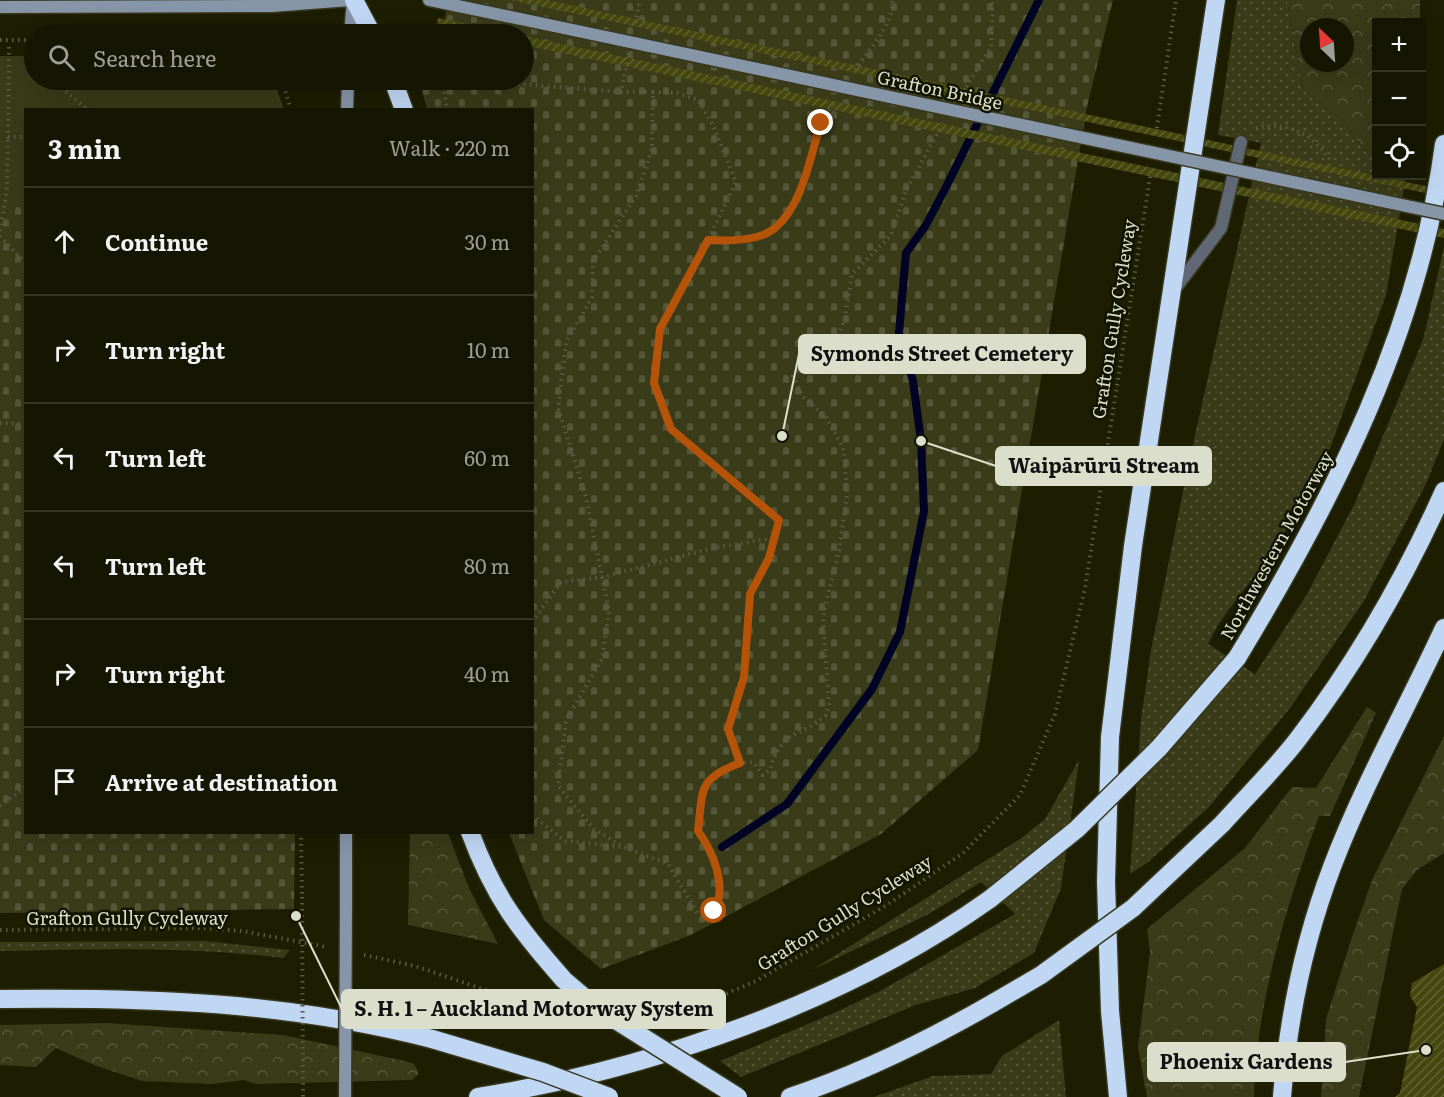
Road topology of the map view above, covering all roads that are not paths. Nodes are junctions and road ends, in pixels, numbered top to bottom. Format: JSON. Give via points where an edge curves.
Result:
{"nodes":[{"id":1,"x":352,"y":0,"type":"edge"},
{"id":2,"x":429,"y":0,"type":"edge"},
{"id":3,"x":1216,"y":0,"type":"edge"},
{"id":4,"x":0,"y":7,"type":"edge"},
{"id":5,"x":351,"y":24,"type":"edge"},
{"id":6,"x":366,"y":24,"type":"edge"},
{"id":7,"x":348,"y":90,"type":"edge"},
{"id":8,"x":397,"y":90,"type":"edge"},
{"id":9,"x":347,"y":108,"type":"edge"},
{"id":10,"x":403,"y":108,"type":"edge"},
{"id":11,"x":1241,"y":142,"type":"road end"},
{"id":12,"x":1444,"y":144,"type":"edge"},
{"id":13,"x":1444,"y":214,"type":"edge"},
{"id":14,"x":1169,"y":296,"type":"junction"},
{"id":15,"x":1444,"y":491,"type":"edge"},
{"id":16,"x":1444,"y":628,"type":"edge"},
{"id":17,"x":346,"y":834,"type":"edge"},
{"id":18,"x":471,"y":834,"type":"edge"},
{"id":19,"x":0,"y":999,"type":"edge"},
{"id":20,"x":345,"y":1097,"type":"edge"},
{"id":21,"x":478,"y":1097,"type":"edge"},
{"id":22,"x":609,"y":1097,"type":"edge"},
{"id":23,"x":738,"y":1097,"type":"edge"},
{"id":24,"x":790,"y":1097,"type":"edge"},
{"id":25,"x":1118,"y":1097,"type":"edge"},
{"id":26,"x":1282,"y":1097,"type":"edge"}],
"edges":[{"from":1,"to":4,"type":"main road","via":[[272,6]]},
{"from":1,"to":5,"type":"main road"},
{"from":1,"to":6,"type":"highway"},
{"from":2,"to":13,"type":"main road","name":"Grafton Bridge","bridge":true},
{"from":3,"to":14,"type":"highway"},
{"from":7,"to":9,"type":"main road"},
{"from":8,"to":10,"type":"highway"},
{"from":11,"to":14,"type":"lane","via":[[1221,228]]},
{"from":12,"to":21,"type":"highway","name":"Northwestern Motorway","bridge":true,"via":[[1423,255],[1368,417],[1300,552],[1237,658],[1159,748],[1085,821],[990,899],[946,930],[841,985],[696,1044],[593,1074]]},
{"from":14,"to":25,"type":"highway","via":[[1110,737],[1106,882],[1110,1011]]},
{"from":15,"to":24,"type":"highway","bridge":true,"via":[[1420,545],[1364,642],[1298,740],[1222,824],[1132,908],[1050,969],[938,1035],[846,1078]]},
{"from":16,"to":26,"type":"highway","via":[[1332,867],[1292,1009]]},
{"from":17,"to":20,"type":"main road","bridge":true},
{"from":18,"to":23,"type":"highway","bridge":true,"via":[[497,896],[564,980],[598,1009]]},
{"from":19,"to":22,"type":"highway","bridge":true,"via":[[220,1002],[291,1011],[432,1039],[543,1072]]}]}
